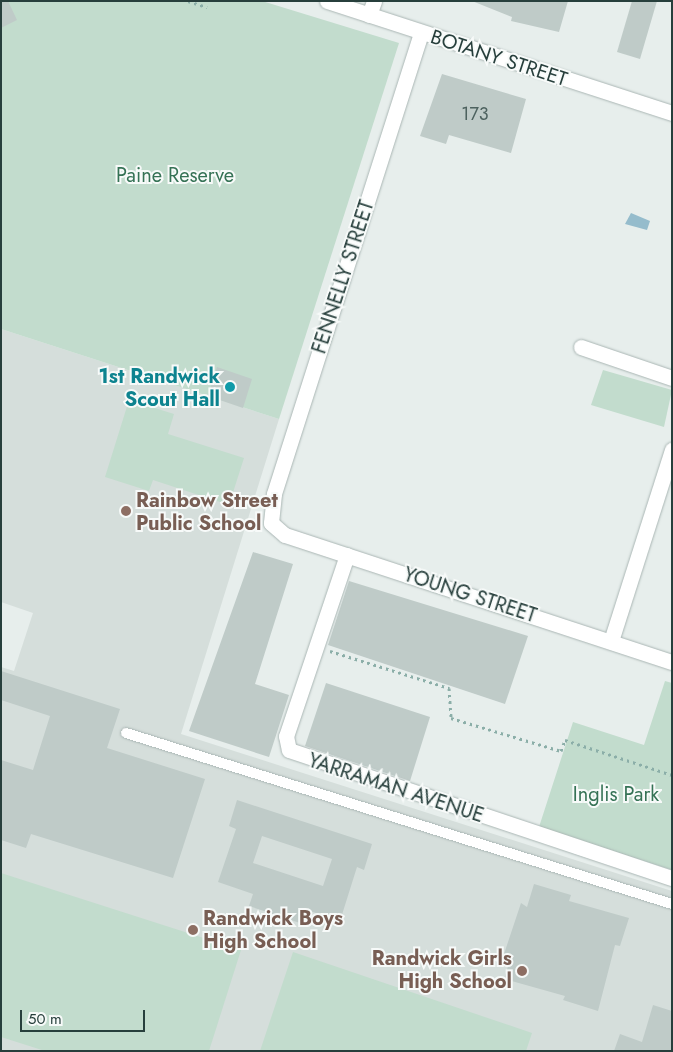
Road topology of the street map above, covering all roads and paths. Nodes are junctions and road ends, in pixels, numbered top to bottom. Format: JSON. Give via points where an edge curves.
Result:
{"nodes":[{"id":1,"x":188,"y":1,"type":"edge"},
{"id":2,"x":327,"y":1,"type":"edge"},
{"id":3,"x":206,"y":7,"type":"dead end"},
{"id":4,"x":372,"y":8,"type":"edge"},
{"id":5,"x":421,"y":33,"type":"junction"},
{"id":6,"x":672,"y":113,"type":"edge"},
{"id":7,"x":581,"y":347,"type":"dead end"},
{"id":8,"x":672,"y":378,"type":"edge"},
{"id":9,"x":672,"y":450,"type":"edge"},
{"id":10,"x":271,"y":523,"type":"joint"},
{"id":11,"x":347,"y":555,"type":"junction"},
{"id":12,"x":610,"y":642,"type":"junction"},
{"id":13,"x":316,"y":646,"type":"junction"},
{"id":14,"x":672,"y":662,"type":"edge"},
{"id":15,"x":126,"y":733,"type":"dead end"},
{"id":16,"x":672,"y":775,"type":"edge"},
{"id":17,"x":672,"y":878,"type":"edge"},
{"id":18,"x":672,"y":904,"type":"edge"}],
"edges":[{"from":1,"to":3,"type":"path"},
{"from":2,"to":4,"type":"street","name":"BOTANY STREET"},
{"from":4,"to":5,"type":"street","name":"BOTANY STREET"},
{"from":5,"to":6,"type":"street","name":"BOTANY STREET"},
{"from":5,"to":10,"type":"street","name":"FENNELLY STREET","via":[[274,494]]},
{"from":7,"to":8,"type":"street"},
{"from":9,"to":12,"type":"street"},
{"from":10,"to":11,"type":"street","name":"YOUNG STREET","via":[[285,535]]},
{"from":11,"to":12,"type":"street","name":"YOUNG STREET"},
{"from":11,"to":13,"type":"street","name":"YARRAMAN AVENUE"},
{"from":12,"to":14,"type":"street","name":"YOUNG STREET"},
{"from":13,"to":16,"type":"path","via":[[449,688],[451,718],[561,751],[565,740]]},
{"from":13,"to":17,"type":"street","name":"YARRAMAN AVENUE","via":[[286,736],[289,750],[297,756]]},
{"from":15,"to":18,"type":"lane"}]}
